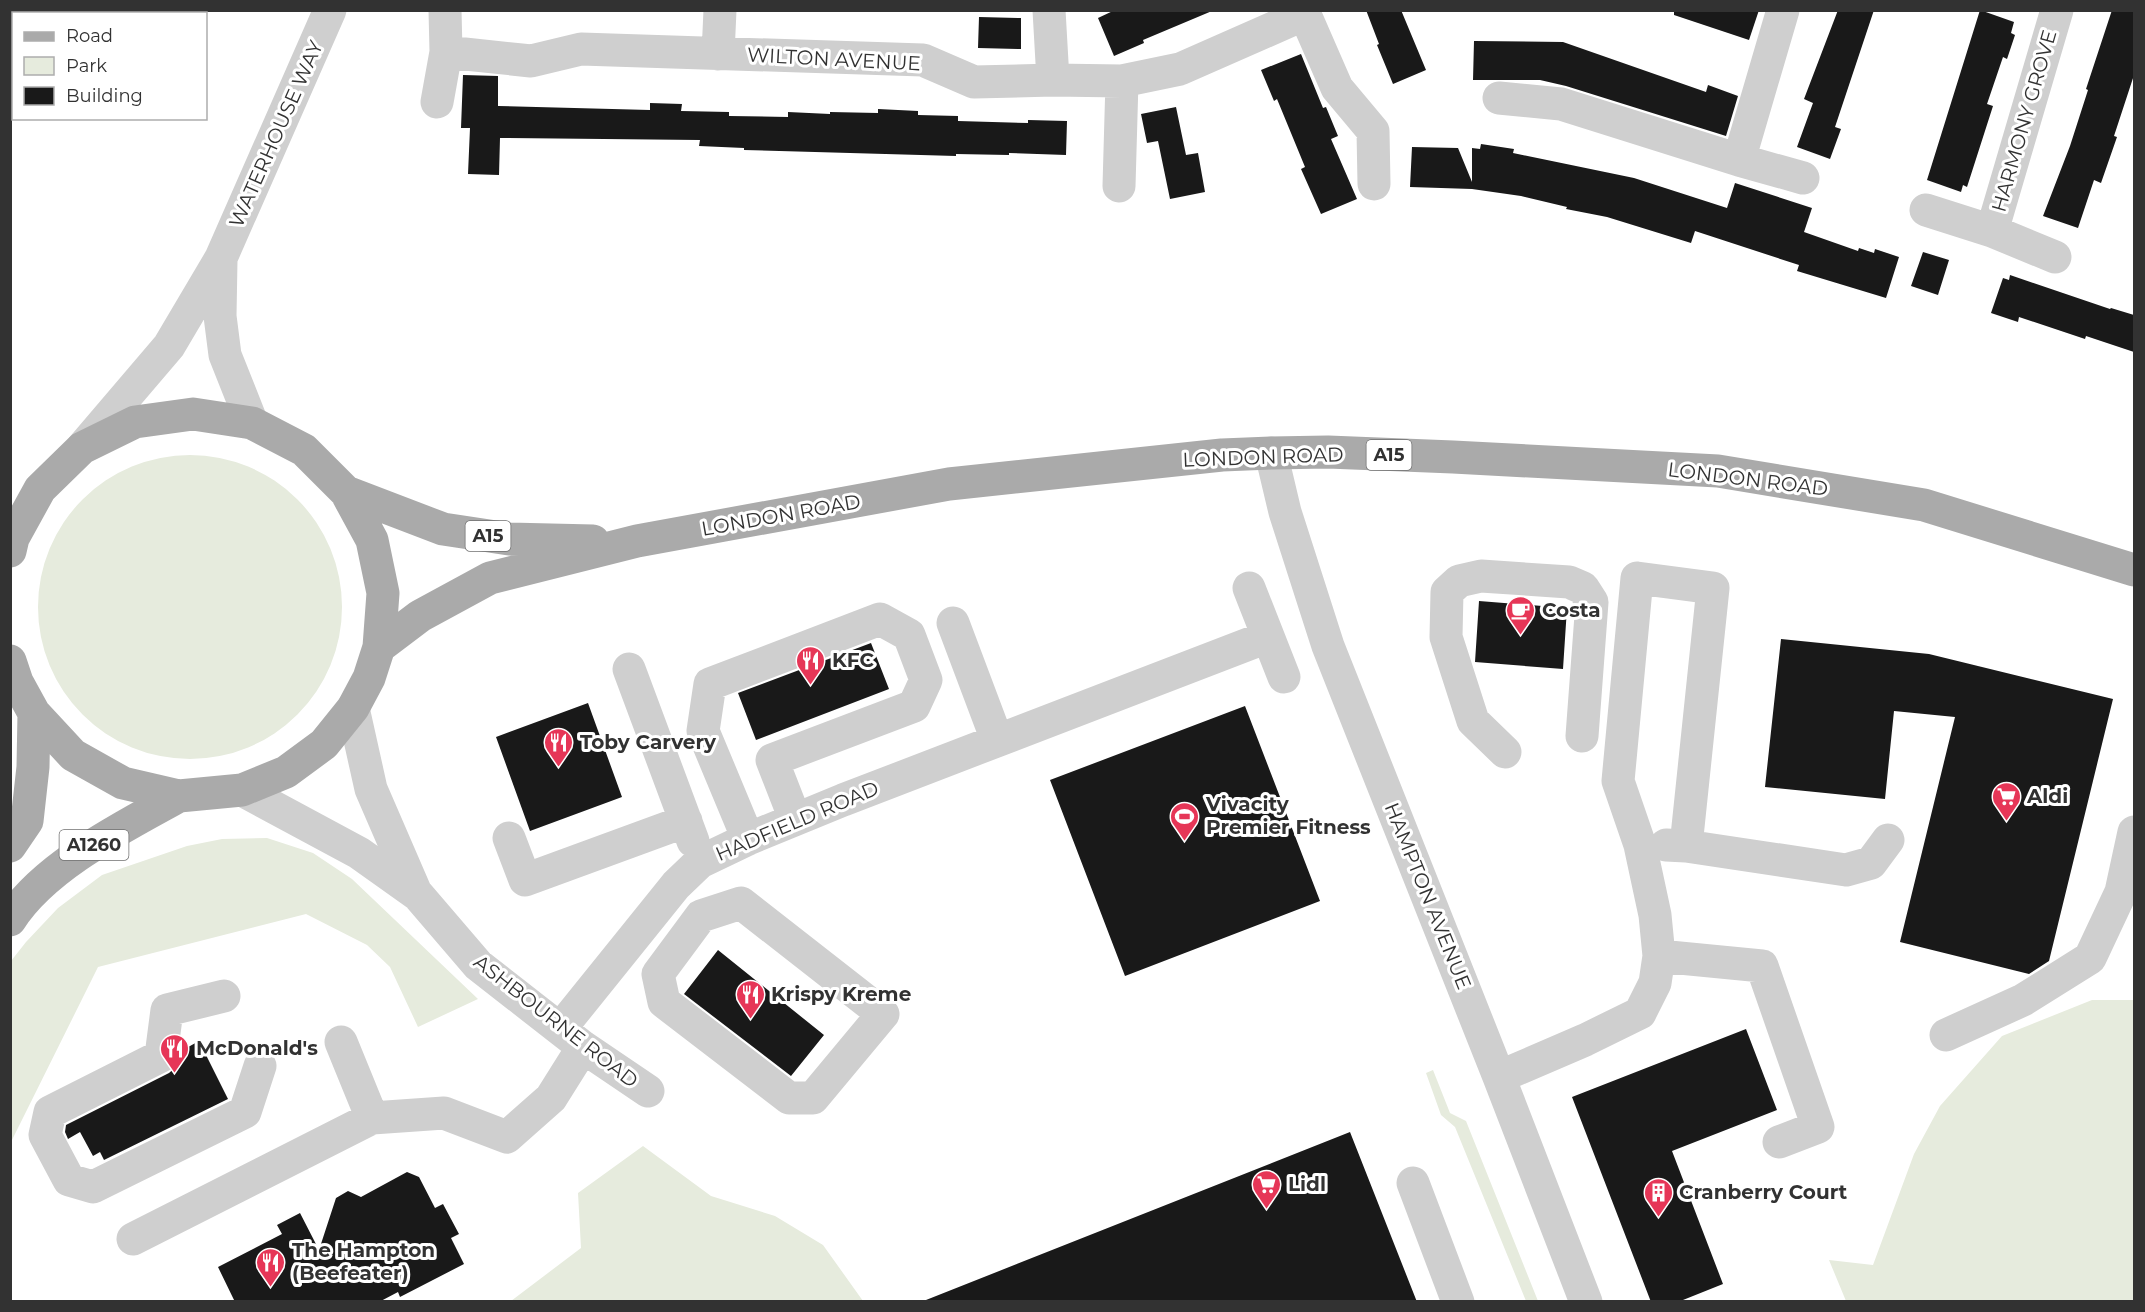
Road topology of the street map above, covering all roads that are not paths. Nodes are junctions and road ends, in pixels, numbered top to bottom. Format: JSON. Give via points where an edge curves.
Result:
{"nodes":[{"id":1,"x":330,"y":10,"type":"edge"},
{"id":2,"x":720,"y":10,"type":"edge"},
{"id":3,"x":1049,"y":10,"type":"edge"},
{"id":4,"x":1783,"y":10,"type":"edge"},
{"id":5,"x":2057,"y":10,"type":"edge"},
{"id":6,"x":445,"y":11,"type":"edge"},
{"id":7,"x":1304,"y":12,"type":"edge"},
{"id":8,"x":446,"y":52,"type":"junction"},
{"id":9,"x":718,"y":54,"type":"junction"},
{"id":10,"x":1053,"y":80,"type":"junction"},
{"id":11,"x":1122,"y":81,"type":"junction"},
{"id":12,"x":1499,"y":98,"type":"dead end"},
{"id":13,"x":437,"y":102,"type":"dead end"},
{"id":14,"x":1739,"y":160,"type":"junction"},
{"id":15,"x":1803,"y":178,"type":"dead end"},
{"id":16,"x":1374,"y":184,"type":"dead end"},
{"id":17,"x":1119,"y":186,"type":"dead end"},
{"id":18,"x":1926,"y":210,"type":"dead end"},
{"id":19,"x":1992,"y":231,"type":"junction"},
{"id":20,"x":2055,"y":257,"type":"dead end"},
{"id":21,"x":221,"y":258,"type":"junction"},
{"id":22,"x":252,"y":423,"type":"junction"},
{"id":23,"x":82,"y":448,"type":"junction"},
{"id":24,"x":1271,"y":453,"type":"junction"},
{"id":25,"x":25,"y":491,"type":"edge"},
{"id":26,"x":346,"y":492,"type":"junction"},
{"id":27,"x":637,"y":541,"type":"junction"},
{"id":28,"x":10,"y":550,"type":"edge"},
{"id":29,"x":2134,"y":570,"type":"edge"},
{"id":30,"x":1249,"y":588,"type":"dead end"},
{"id":31,"x":953,"y":623,"type":"dead end"},
{"id":32,"x":1267,"y":637,"type":"junction"},
{"id":33,"x":379,"y":646,"type":"junction"},
{"id":34,"x":10,"y":662,"type":"edge"},
{"id":35,"x":629,"y":669,"type":"dead end"},
{"id":36,"x":1284,"y":677,"type":"dead end"},
{"id":37,"x":353,"y":708,"type":"junction"},
{"id":38,"x":34,"y":713,"type":"junction"},
{"id":39,"x":1582,"y":736,"type":"dead end"},
{"id":40,"x":997,"y":740,"type":"junction"},
{"id":41,"x":1505,"y":752,"type":"dead end"},
{"id":42,"x":243,"y":790,"type":"junction"},
{"id":43,"x":179,"y":796,"type":"junction"},
{"id":44,"x":795,"y":819,"type":"junction"},
{"id":45,"x":686,"y":821,"type":"junction"},
{"id":46,"x":2134,"y":832,"type":"edge"},
{"id":47,"x":509,"y":838,"type":"dead end"},
{"id":48,"x":748,"y":839,"type":"junction"},
{"id":49,"x":1888,"y":840,"type":"dead end"},
{"id":50,"x":1640,"y":845,"type":"junction"},
{"id":51,"x":10,"y":846,"type":"edge"},
{"id":52,"x":1686,"y":846,"type":"junction"},
{"id":53,"x":700,"y":862,"type":"junction"},
{"id":54,"x":417,"y":895,"type":"junction"},
{"id":55,"x":10,"y":920,"type":"edge"},
{"id":56,"x":1657,"y":969,"type":"junction"},
{"id":57,"x":224,"y":996,"type":"dead end"},
{"id":58,"x":883,"y":1014,"type":"joint"},
{"id":59,"x":1946,"y":1035,"type":"dead end"},
{"id":60,"x":572,"y":1038,"type":"junction"},
{"id":61,"x":341,"y":1042,"type":"dead end"},
{"id":62,"x":260,"y":1066,"type":"dead end"},
{"id":63,"x":1499,"y":1077,"type":"junction"},
{"id":64,"x":648,"y":1091,"type":"dead end"},
{"id":65,"x":372,"y":1118,"type":"junction"},
{"id":66,"x":1779,"y":1142,"type":"dead end"},
{"id":67,"x":1413,"y":1183,"type":"dead end"},
{"id":68,"x":133,"y":1239,"type":"dead end"},
{"id":69,"x":1458,"y":1302,"type":"edge"},
{"id":70,"x":1586,"y":1302,"type":"edge"}],
"edges":[{"from":1,"to":21,"type":"street","name":"WATERHOUSE WAY"},
{"from":2,"to":9,"type":"street"},
{"from":3,"to":10,"type":"street"},
{"from":4,"to":14,"type":"street"},
{"from":5,"to":19,"type":"street","name":"HARMONY GROVE"},
{"from":6,"to":8,"type":"street"},
{"from":7,"to":11,"type":"street","name":"WILTON AVENUE","via":[[1180,69]]},
{"from":7,"to":16,"type":"street","name":"WILTON AVENUE","via":[[1337,88],[1373,131]]},
{"from":8,"to":9,"type":"street","name":"WILTON AVENUE","via":[[531,60],[582,50]]},
{"from":8,"to":13,"type":"street"},
{"from":9,"to":10,"type":"street","name":"WILTON AVENUE","via":[[923,60],[974,82]]},
{"from":10,"to":11,"type":"street","name":"WILTON AVENUE"},
{"from":11,"to":17,"type":"street"},
{"from":12,"to":14,"type":"street","via":[[1561,104]]},
{"from":14,"to":15,"type":"street"},
{"from":18,"to":19,"type":"street","name":"HARMONY GROVE"},
{"from":19,"to":20,"type":"street","name":"HARMONY GROVE"},
{"from":21,"to":22,"type":"street","name":"WATERHOUSE WAY","via":[[220,316],[225,355]]},
{"from":21,"to":23,"type":"street","name":"WATERHOUSE WAY","via":[[169,346]]},
{"from":22,"to":23,"type":"main road","via":[[193,414],[135,422]]},
{"from":22,"to":26,"type":"main road","via":[[304,450]]},
{"from":23,"to":25,"type":"main road"},
{"from":24,"to":27,"type":"main road","name":"LONDON ROAD","number":"A15","via":[[950,484]]},
{"from":24,"to":29,"type":"main road","name":"LONDON ROAD","number":"A15","via":[[1328,452],[1718,471],[1924,505]]},
{"from":24,"to":63,"type":"street","name":"HAMPTON AVENUE","via":[[1285,512],[1328,646]]},
{"from":25,"to":28,"type":"main road"},
{"from":26,"to":27,"type":"main road","name":"LONDON ROAD","number":"A15","via":[[443,530],[509,539]]},
{"from":26,"to":33,"type":"main road","via":[[372,540],[383,593]]},
{"from":27,"to":33,"type":"main road","name":"LONDON ROAD","number":"A15","via":[[490,579],[420,616]]},
{"from":30,"to":32,"type":"street"},
{"from":31,"to":40,"type":"street"},
{"from":32,"to":36,"type":"street"},
{"from":32,"to":40,"type":"street","name":"HADFIELD ROAD"},
{"from":33,"to":37,"type":"main road","via":[[369,678]]},
{"from":34,"to":38,"type":"main road"},
{"from":35,"to":45,"type":"street"},
{"from":37,"to":42,"type":"main road","via":[[324,744],[286,772]]},
{"from":37,"to":54,"type":"street","name":"ASHBOURNE ROAD","via":[[371,789]]},
{"from":38,"to":43,"type":"main road","via":[[73,755],[123,783]]},
{"from":38,"to":51,"type":"main road","via":[[27,821]]},
{"from":39,"to":41,"type":"street","via":[[1592,602],[1582,588],[1569,582],[1481,576],[1459,581],[1447,592],[1446,638],[1473,721]]},
{"from":40,"to":44,"type":"street","name":"HADFIELD ROAD"},
{"from":42,"to":43,"type":"main road"},
{"from":42,"to":54,"type":"street","name":"ASHBOURNE ROAD","via":[[358,853]]},
{"from":43,"to":55,"type":"main road","number":"A1260","via":[[61,867],[18,907]]},
{"from":44,"to":48,"type":"street","name":"HADFIELD ROAD"},
{"from":44,"to":48,"type":"street","via":[[772,760],[914,706],[926,680],[909,635],[880,619],[710,684],[703,731]]},
{"from":45,"to":47,"type":"street","via":[[525,880]]},
{"from":45,"to":53,"type":"street"},
{"from":46,"to":59,"type":"street","via":[[2121,892],[2090,958],[2023,1000]]},
{"from":48,"to":53,"type":"street","name":"HADFIELD ROAD"},
{"from":49,"to":52,"type":"street","via":[[1871,863],[1846,870]]},
{"from":50,"to":52,"type":"street"},
{"from":50,"to":52,"type":"street","via":[[1618,781],[1637,578],[1713,588]]},
{"from":50,"to":56,"type":"street","via":[[1655,915]]},
{"from":53,"to":60,"type":"street","name":"HADFIELD ROAD","via":[[676,885]]},
{"from":54,"to":60,"type":"street","name":"ASHBOURNE ROAD","via":[[478,965]]},
{"from":56,"to":63,"type":"street","via":[[1640,1013]]},
{"from":56,"to":66,"type":"street","via":[[1762,966],[1818,1127]]},
{"from":57,"to":62,"type":"street","via":[[167,1010],[161,1056],[50,1112],[45,1135],[69,1180],[93,1187],[245,1112]]},
{"from":58,"to":58,"type":"street","via":[[813,1098],[789,1098],[664,1002],[658,974],[701,916],[741,903]]},
{"from":60,"to":64,"type":"street","name":"ASHBOURNE ROAD"},
{"from":60,"to":65,"type":"street","name":"HADFIELD ROAD","via":[[551,1098],[507,1137],[444,1113]]},
{"from":61,"to":65,"type":"street"},
{"from":63,"to":70,"type":"street","name":"HAMPTON AVENUE"},
{"from":65,"to":68,"type":"street"},
{"from":67,"to":69,"type":"street"}]}
